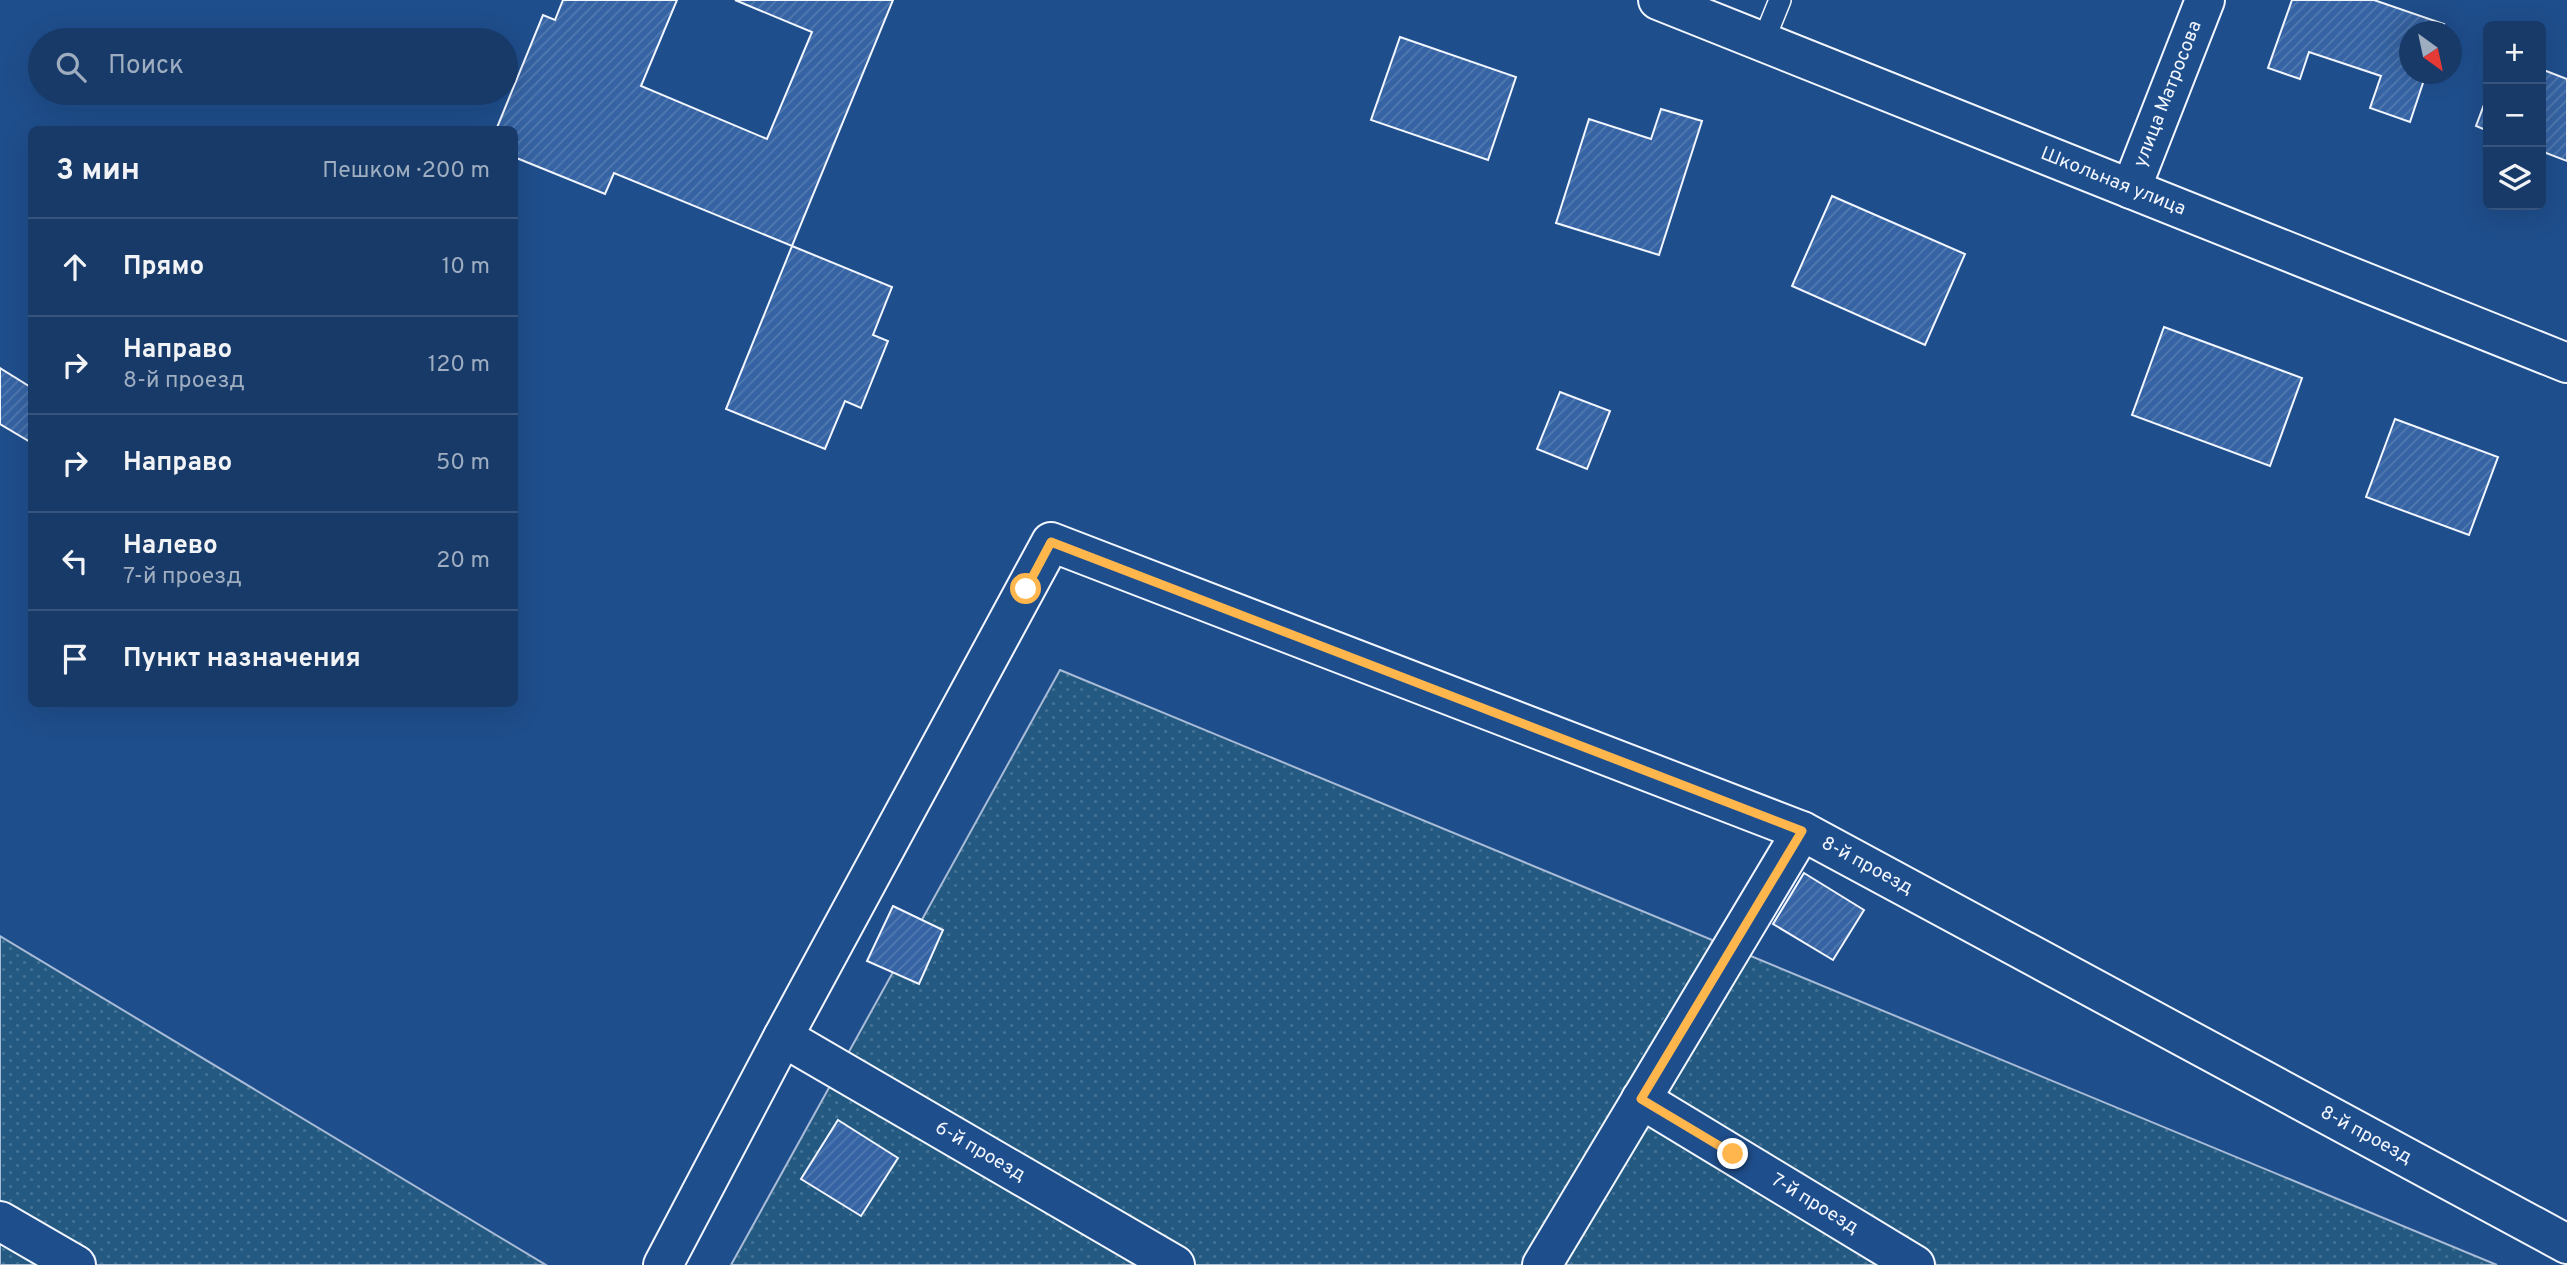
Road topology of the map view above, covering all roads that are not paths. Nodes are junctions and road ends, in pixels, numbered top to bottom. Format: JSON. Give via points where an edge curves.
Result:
{"nodes":[{"id":1,"x":1658,"y":0,"type":"edge"},
{"id":2,"x":1780,"y":0,"type":"edge"},
{"id":3,"x":2205,"y":0,"type":"edge"},
{"id":4,"x":1763,"y":42,"type":"junction"},
{"id":5,"x":2131,"y":189,"type":"junction"},
{"id":6,"x":2567,"y":363,"type":"edge"},
{"id":7,"x":1802,"y":831,"type":"junction"},
{"id":8,"x":783,"y":1037,"type":"junction"},
{"id":9,"x":1641,"y":1099,"type":"junction"},
{"id":10,"x":0,"y":1221,"type":"edge"},
{"id":11,"x":2567,"y":1244,"type":"edge"},
{"id":12,"x":76,"y":1265,"type":"edge"},
{"id":13,"x":663,"y":1265,"type":"edge"},
{"id":14,"x":1175,"y":1265,"type":"edge"},
{"id":15,"x":1542,"y":1265,"type":"edge"},
{"id":16,"x":1915,"y":1265,"type":"edge"}],
"edges":[{"from":1,"to":4,"type":"street","name":"Школьная улица"},
{"from":2,"to":4,"type":"lane"},
{"from":3,"to":5,"type":"street","name":"улица Матросова"},
{"from":4,"to":5,"type":"street","name":"Школьная улица"},
{"from":5,"to":6,"type":"street","name":"Школьная улица"},
{"from":7,"to":8,"type":"street","name":"8-й проезд","via":[[1051,542]]},
{"from":7,"to":9,"type":"street"},
{"from":7,"to":11,"type":"street","name":"8-й проезд"},
{"from":8,"to":13,"type":"street"},
{"from":8,"to":14,"type":"street","name":"6-й проезд"},
{"from":9,"to":15,"type":"street"},
{"from":9,"to":16,"type":"street","name":"7-й проезд"},
{"from":10,"to":12,"type":"street"}]}
